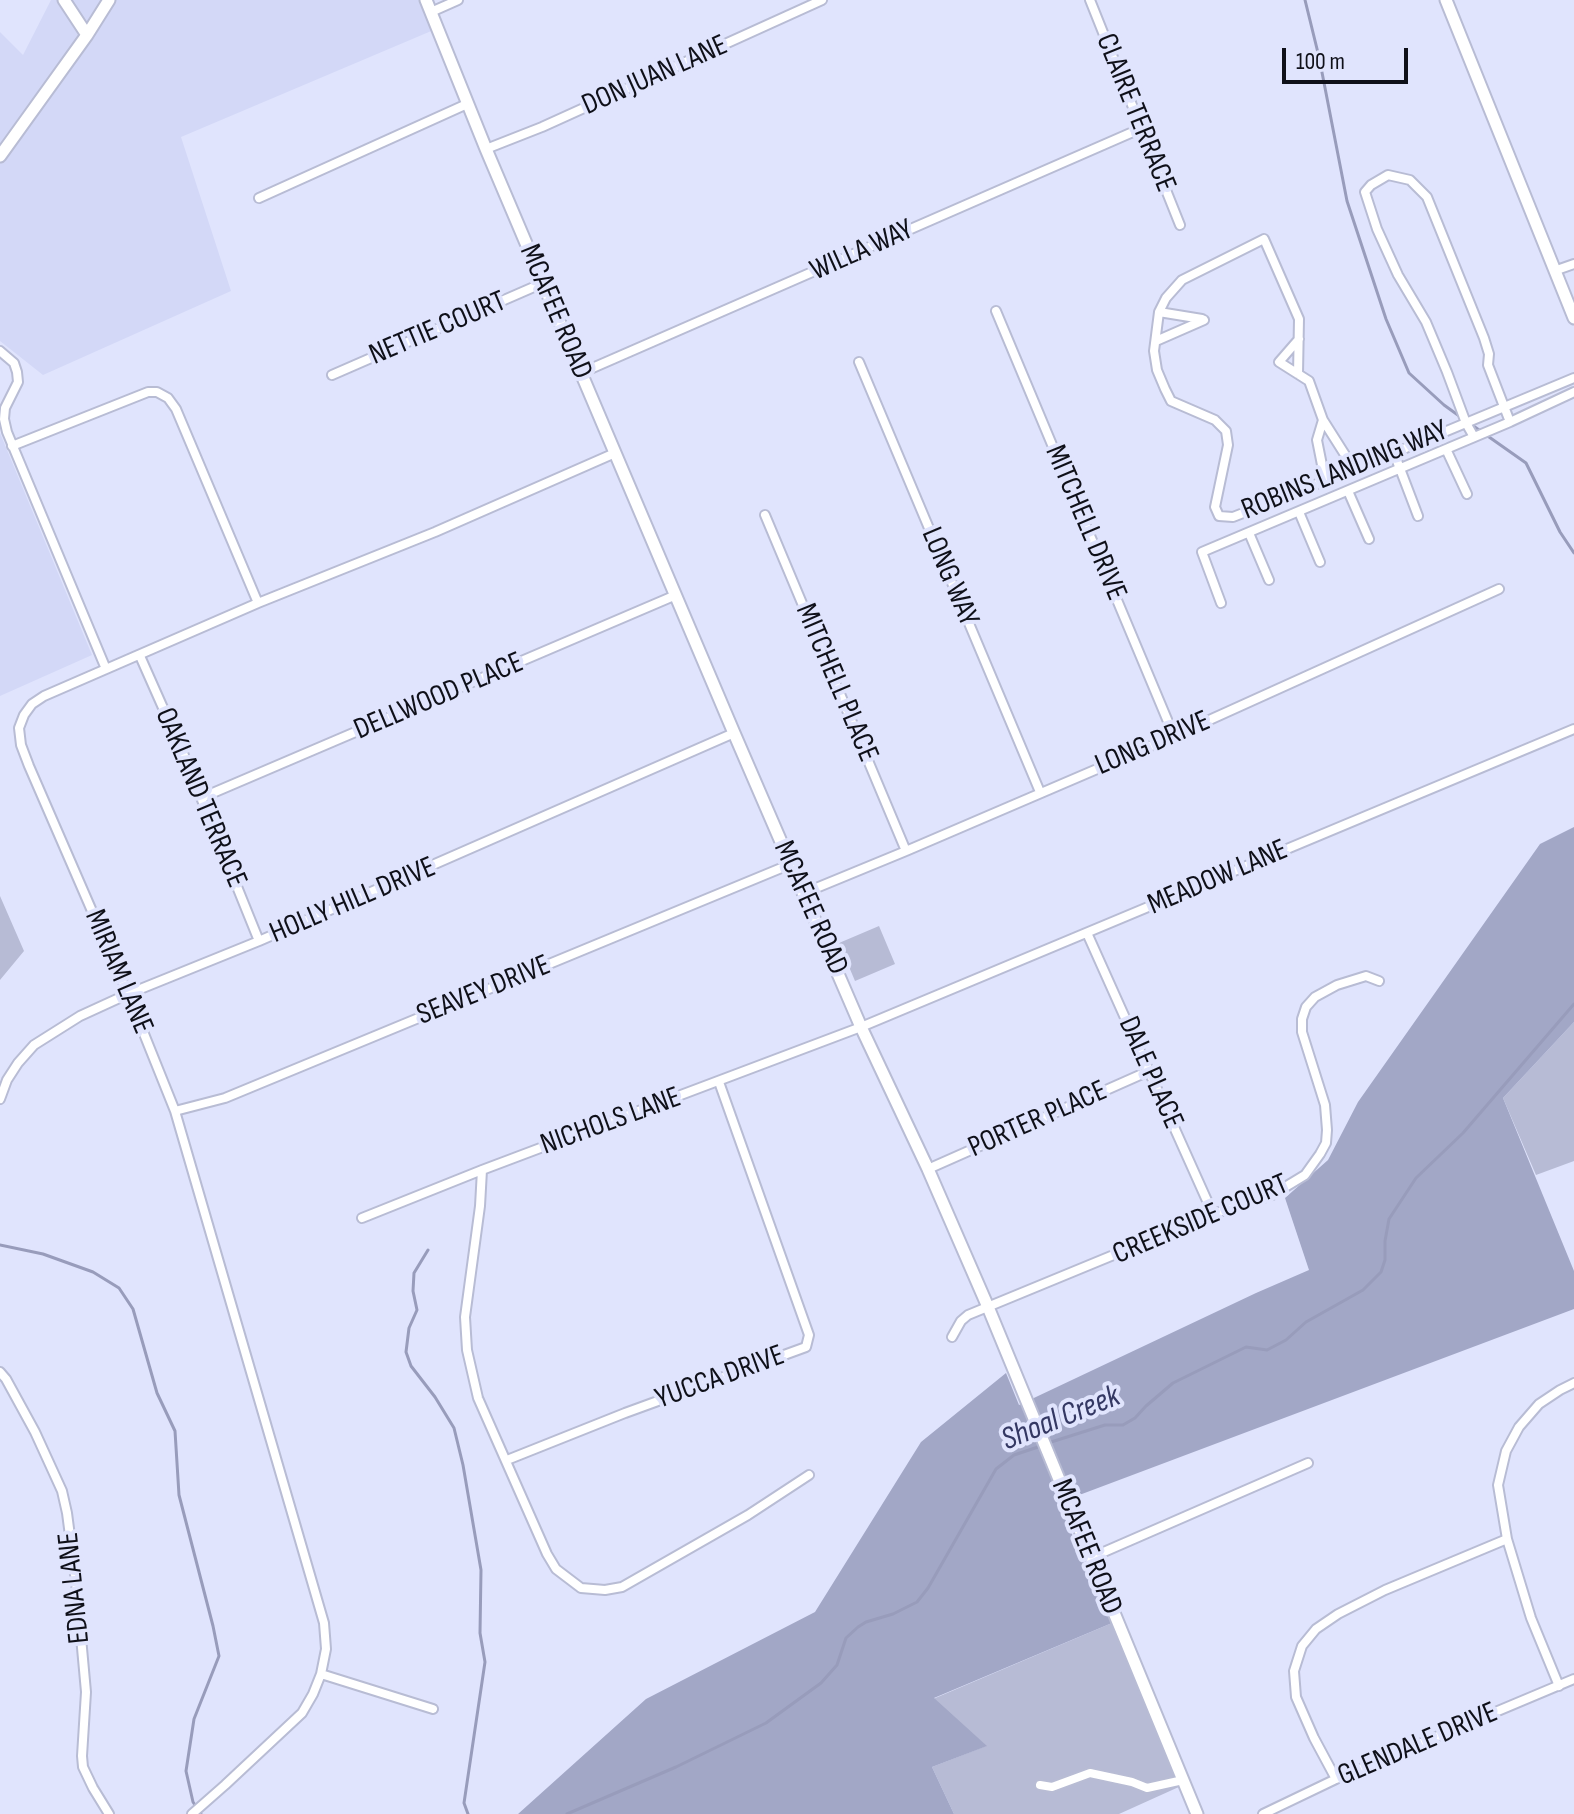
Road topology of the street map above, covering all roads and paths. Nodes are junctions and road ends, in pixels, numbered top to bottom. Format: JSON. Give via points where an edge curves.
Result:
{"nodes":[{"id":1,"x":64,"y":0,"type":"edge"},
{"id":2,"x":109,"y":0,"type":"edge"},
{"id":3,"x":426,"y":0,"type":"edge"},
{"id":4,"x":458,"y":0,"type":"edge"},
{"id":5,"x":822,"y":0,"type":"edge"},
{"id":6,"x":1090,"y":0,"type":"edge"},
{"id":7,"x":1446,"y":0,"type":"edge"},
{"id":8,"x":431,"y":12,"type":"junction"},
{"id":9,"x":87,"y":35,"type":"junction"},
{"id":10,"x":467,"y":104,"type":"junction"},
{"id":11,"x":1142,"y":128,"type":"junction"},
{"id":12,"x":486,"y":149,"type":"junction"},
{"id":13,"x":0,"y":156,"type":"edge"},
{"id":14,"x":259,"y":198,"type":"dead end"},
{"id":15,"x":1180,"y":225,"type":"dead end"},
{"id":16,"x":1574,"y":264,"type":"edge"},
{"id":17,"x":1554,"y":271,"type":"junction"},
{"id":18,"x":543,"y":283,"type":"junction"},
{"id":19,"x":996,"y":311,"type":"dead end"},
{"id":20,"x":1159,"y":312,"type":"junction"},
{"id":21,"x":1574,"y":318,"type":"edge"},
{"id":22,"x":1300,"y":338,"type":"junction"},
{"id":23,"x":1156,"y":341,"type":"junction"},
{"id":24,"x":0,"y":351,"type":"edge"},
{"id":25,"x":859,"y":362,"type":"dead end"},
{"id":26,"x":581,"y":373,"type":"junction"},
{"id":27,"x":1298,"y":374,"type":"junction"},
{"id":28,"x":332,"y":375,"type":"dead end"},
{"id":29,"x":1574,"y":378,"type":"edge"},
{"id":30,"x":1574,"y":392,"type":"edge"},
{"id":31,"x":1505,"y":407,"type":"junction"},
{"id":32,"x":1323,"y":420,"type":"junction"},
{"id":33,"x":1510,"y":422,"type":"junction"},
{"id":34,"x":1466,"y":423,"type":"junction"},
{"id":35,"x":1474,"y":437,"type":"junction"},
{"id":36,"x":1428,"y":439,"type":"junction"},
{"id":37,"x":12,"y":446,"type":"junction"},
{"id":38,"x":1446,"y":449,"type":"junction"},
{"id":39,"x":615,"y":453,"type":"junction"},
{"id":40,"x":1394,"y":453,"type":"junction"},
{"id":41,"x":1435,"y":454,"type":"junction"},
{"id":42,"x":1365,"y":465,"type":"junction"},
{"id":43,"x":1354,"y":469,"type":"junction"},
{"id":44,"x":1399,"y":469,"type":"junction"},
{"id":45,"x":1325,"y":480,"type":"junction"},
{"id":46,"x":1372,"y":481,"type":"junction"},
{"id":47,"x":1348,"y":491,"type":"junction"},
{"id":48,"x":1467,"y":494,"type":"dead end"},
{"id":49,"x":1299,"y":512,"type":"junction"},
{"id":50,"x":765,"y":515,"type":"dead end"},
{"id":51,"x":1418,"y":516,"type":"dead end"},
{"id":52,"x":1249,"y":533,"type":"junction"},
{"id":53,"x":1369,"y":539,"type":"dead end"},
{"id":54,"x":1320,"y":562,"type":"dead end"},
{"id":55,"x":1269,"y":580,"type":"dead end"},
{"id":56,"x":1499,"y":589,"type":"dead end"},
{"id":57,"x":676,"y":595,"type":"junction"},
{"id":58,"x":258,"y":603,"type":"junction"},
{"id":59,"x":1221,"y":603,"type":"dead end"},
{"id":60,"x":140,"y":656,"type":"junction"},
{"id":61,"x":106,"y":669,"type":"junction"},
{"id":62,"x":1574,"y":729,"type":"edge"},
{"id":63,"x":734,"y":733,"type":"junction"},
{"id":64,"x":1174,"y":736,"type":"junction"},
{"id":65,"x":1040,"y":792,"type":"junction"},
{"id":66,"x":201,"y":798,"type":"junction"},
{"id":67,"x":906,"y":851,"type":"junction"},
{"id":68,"x":791,"y":864,"type":"junction"},
{"id":69,"x":804,"y":893,"type":"junction"},
{"id":70,"x":1087,"y":933,"type":"junction"},
{"id":71,"x":259,"y":941,"type":"junction"},
{"id":72,"x":1379,"y":981,"type":"dead end"},
{"id":73,"x":128,"y":994,"type":"junction"},
{"id":74,"x":861,"y":1027,"type":"junction"},
{"id":75,"x":1149,"y":1071,"type":"junction"},
{"id":76,"x":719,"y":1082,"type":"junction"},
{"id":77,"x":0,"y":1099,"type":"edge"},
{"id":78,"x":175,"y":1111,"type":"junction"},
{"id":79,"x":928,"y":1169,"type":"junction"},
{"id":80,"x":482,"y":1170,"type":"junction"},
{"id":81,"x":1213,"y":1214,"type":"junction"},
{"id":82,"x":362,"y":1218,"type":"dead end"},
{"id":83,"x":988,"y":1307,"type":"junction"},
{"id":84,"x":952,"y":1337,"type":"dead end"},
{"id":85,"x":0,"y":1372,"type":"edge"},
{"id":86,"x":1574,"y":1383,"type":"edge"},
{"id":87,"x":507,"y":1460,"type":"junction"},
{"id":88,"x":1308,"y":1463,"type":"dead end"},
{"id":89,"x":809,"y":1475,"type":"dead end"},
{"id":90,"x":1507,"y":1539,"type":"junction"},
{"id":91,"x":1090,"y":1558,"type":"junction"},
{"id":92,"x":321,"y":1674,"type":"junction"},
{"id":93,"x":1574,"y":1679,"type":"edge"},
{"id":94,"x":1559,"y":1686,"type":"junction"},
{"id":95,"x":433,"y":1709,"type":"dead end"},
{"id":96,"x":1336,"y":1779,"type":"junction"},
{"id":97,"x":1183,"y":1780,"type":"junction"},
{"id":98,"x":1040,"y":1785,"type":"dead end"},
{"id":99,"x":109,"y":1814,"type":"edge"},
{"id":100,"x":192,"y":1814,"type":"edge"},
{"id":101,"x":1197,"y":1814,"type":"edge"},
{"id":102,"x":1263,"y":1814,"type":"edge"}],
"edges":[{"from":1,"to":9,"type":"street"},
{"from":2,"to":9,"type":"street"},
{"from":3,"to":8,"type":"street","name":"MCAFEE ROAD"},
{"from":4,"to":8,"type":"street"},
{"from":5,"to":12,"type":"street","name":"DON JUAN LANE"},
{"from":6,"to":11,"type":"street","name":"CLAIRE TERRACE"},
{"from":7,"to":17,"type":"street"},
{"from":8,"to":10,"type":"street","name":"MCAFEE ROAD"},
{"from":9,"to":13,"type":"street"},
{"from":10,"to":12,"type":"street","name":"MCAFEE ROAD"},
{"from":10,"to":14,"type":"street"},
{"from":11,"to":15,"type":"street","name":"CLAIRE TERRACE"},
{"from":11,"to":26,"type":"street","name":"WILLA WAY"},
{"from":12,"to":18,"type":"street","name":"MCAFEE ROAD"},
{"from":16,"to":17,"type":"street"},
{"from":17,"to":21,"type":"street"},
{"from":18,"to":26,"type":"street","name":"MCAFEE ROAD"},
{"from":18,"to":28,"type":"street","name":"NETTIE COURT"},
{"from":19,"to":64,"type":"street","name":"MITCHELL DRIVE"},
{"from":20,"to":22,"type":"street","name":"ROBINS LANDING WAY","via":[[1182,280],[1264,239],[1299,319]]},
{"from":20,"to":23,"type":"street","name":"ROBINS LANDING WAY"},
{"from":20,"to":23,"type":"street","via":[[1204,320]]},
{"from":22,"to":27,"type":"street"},
{"from":22,"to":27,"type":"street","via":[[1279,362]]},
{"from":23,"to":45,"type":"street","name":"ROBINS LANDING WAY","via":[[1157,370],[1171,401],[1215,420],[1226,431],[1215,507],[1219,516],[1233,517]]},
{"from":24,"to":37,"type":"street","via":[[17,372],[4,419]]},
{"from":25,"to":65,"type":"street","name":"LONG WAY"},
{"from":26,"to":39,"type":"street","name":"MCAFEE ROAD"},
{"from":27,"to":32,"type":"street","via":[[1309,381]]},
{"from":29,"to":31,"type":"street","name":"ROBINS LANDING WAY"},
{"from":30,"to":33,"type":"street","name":"ROBINS LANDING WAY"},
{"from":31,"to":33,"type":"street"},
{"from":31,"to":34,"type":"street","name":"ROBINS LANDING WAY"},
{"from":31,"to":34,"type":"street","via":[[1488,365],[1484,338],[1427,197],[1410,180],[1388,175],[1365,192]]},
{"from":32,"to":43,"type":"street"},
{"from":32,"to":45,"type":"street","via":[[1317,440]]},
{"from":33,"to":35,"type":"street","name":"ROBINS LANDING WAY"},
{"from":34,"to":35,"type":"street"},
{"from":34,"to":36,"type":"street","name":"ROBINS LANDING WAY"},
{"from":35,"to":38,"type":"street","name":"ROBINS LANDING WAY"},
{"from":36,"to":40,"type":"street","name":"ROBINS LANDING WAY"},
{"from":36,"to":41,"type":"street"},
{"from":37,"to":58,"type":"street","via":[[148,392],[168,398]]},
{"from":37,"to":61,"type":"street"},
{"from":38,"to":41,"type":"street","name":"ROBINS LANDING WAY"},
{"from":38,"to":48,"type":"street"},
{"from":39,"to":57,"type":"street","name":"MCAFEE ROAD"},
{"from":39,"to":58,"type":"street","name":"MIRIAM LANE"},
{"from":40,"to":42,"type":"street","name":"ROBINS LANDING WAY"},
{"from":40,"to":44,"type":"street"},
{"from":41,"to":44,"type":"street","name":"ROBINS LANDING WAY"},
{"from":42,"to":43,"type":"street","name":"ROBINS LANDING WAY"},
{"from":42,"to":46,"type":"street"},
{"from":43,"to":45,"type":"street","name":"ROBINS LANDING WAY"},
{"from":44,"to":46,"type":"street","name":"ROBINS LANDING WAY"},
{"from":44,"to":51,"type":"street"},
{"from":46,"to":47,"type":"street","name":"ROBINS LANDING WAY"},
{"from":47,"to":49,"type":"street","name":"ROBINS LANDING WAY"},
{"from":47,"to":53,"type":"street"},
{"from":49,"to":52,"type":"street","name":"ROBINS LANDING WAY"},
{"from":49,"to":54,"type":"street"},
{"from":50,"to":67,"type":"street","name":"MITCHELL PLACE"},
{"from":52,"to":55,"type":"street"},
{"from":52,"to":59,"type":"street","name":"ROBINS LANDING WAY","via":[[1202,552]]},
{"from":56,"to":64,"type":"street","name":"LONG DRIVE"},
{"from":57,"to":63,"type":"street","name":"MCAFEE ROAD"},
{"from":57,"to":66,"type":"street","name":"DELLWOOD PLACE"},
{"from":58,"to":60,"type":"street","name":"MIRIAM LANE"},
{"from":60,"to":61,"type":"street","name":"MIRIAM LANE"},
{"from":60,"to":66,"type":"street","name":"OAKLAND TERRACE"},
{"from":61,"to":73,"type":"street","name":"MIRIAM LANE","via":[[32,704],[19,728],[29,766]]},
{"from":62,"to":70,"type":"street","name":"MEADOW LANE"},
{"from":63,"to":68,"type":"street","name":"MCAFEE ROAD"},
{"from":63,"to":71,"type":"street","name":"HOLLY HILL DRIVE"},
{"from":64,"to":65,"type":"street","name":"LONG DRIVE"},
{"from":65,"to":67,"type":"street","name":"LONG DRIVE"},
{"from":66,"to":71,"type":"street","name":"OAKLAND TERRACE"},
{"from":67,"to":69,"type":"street","name":"LONG DRIVE"},
{"from":68,"to":69,"type":"street","name":"MCAFEE ROAD"},
{"from":68,"to":78,"type":"street","name":"SEAVEY DRIVE","via":[[225,1098]]},
{"from":69,"to":74,"type":"street","name":"MCAFEE ROAD"},
{"from":70,"to":74,"type":"street","name":"MEADOW LANE"},
{"from":70,"to":75,"type":"street","name":"DALE PLACE"},
{"from":71,"to":73,"type":"street","name":"HOLLY HILL DRIVE"},
{"from":72,"to":81,"type":"street","name":"CREEKSIDE COURT","via":[[1366,976],[1337,985],[1306,1007],[1302,1032],[1327,1118],[1326,1143],[1313,1165],[1284,1189]]},
{"from":73,"to":77,"type":"street","name":"HOLLY HILL DRIVE","via":[[34,1045]]},
{"from":73,"to":78,"type":"street","name":"MIRIAM LANE"},
{"from":74,"to":76,"type":"street","name":"NICHOLS LANE"},
{"from":74,"to":79,"type":"street","name":"MCAFEE ROAD"},
{"from":75,"to":79,"type":"street","name":"PORTER PLACE"},
{"from":75,"to":81,"type":"street","name":"DALE PLACE"},
{"from":76,"to":80,"type":"street","name":"NICHOLS LANE"},
{"from":76,"to":87,"type":"street","name":"YUCCA DRIVE","via":[[809,1335],[806,1347]]},
{"from":78,"to":92,"type":"street","name":"MIRIAM LANE","via":[[324,1623]]},
{"from":79,"to":83,"type":"street","name":"MCAFEE ROAD"},
{"from":80,"to":82,"type":"street","name":"NICHOLS LANE"},
{"from":80,"to":87,"type":"street","via":[[465,1317],[467,1350],[478,1398]]},
{"from":81,"to":83,"type":"street","name":"CREEKSIDE COURT"},
{"from":83,"to":84,"type":"street","name":"CREEKSIDE COURT","via":[[968,1315]]},
{"from":83,"to":91,"type":"street","name":"MCAFEE ROAD"},
{"from":85,"to":99,"type":"street","name":"EDNA LANE","via":[[62,1491],[86,1692],[83,1767]]},
{"from":86,"to":90,"type":"street","via":[[1539,1404],[1506,1451],[1498,1485]]},
{"from":87,"to":89,"type":"street","via":[[556,1569],[581,1588],[605,1590],[655,1569]]},
{"from":88,"to":91,"type":"street"},
{"from":90,"to":94,"type":"street"},
{"from":90,"to":96,"type":"street","via":[[1338,1614],[1302,1646],[1294,1671],[1296,1697]]},
{"from":91,"to":97,"type":"street","name":"MCAFEE ROAD"},
{"from":92,"to":95,"type":"street"},
{"from":92,"to":100,"type":"street","name":"MIRIAM LANE","via":[[302,1713]]},
{"from":93,"to":94,"type":"street","name":"GLENDALE DRIVE"},
{"from":94,"to":96,"type":"street","name":"GLENDALE DRIVE"},
{"from":96,"to":102,"type":"street","name":"GLENDALE DRIVE"},
{"from":97,"to":98,"type":"street","via":[[1147,1788],[1090,1773],[1052,1787]]},
{"from":97,"to":101,"type":"street","name":"MCAFEE ROAD"}]}
